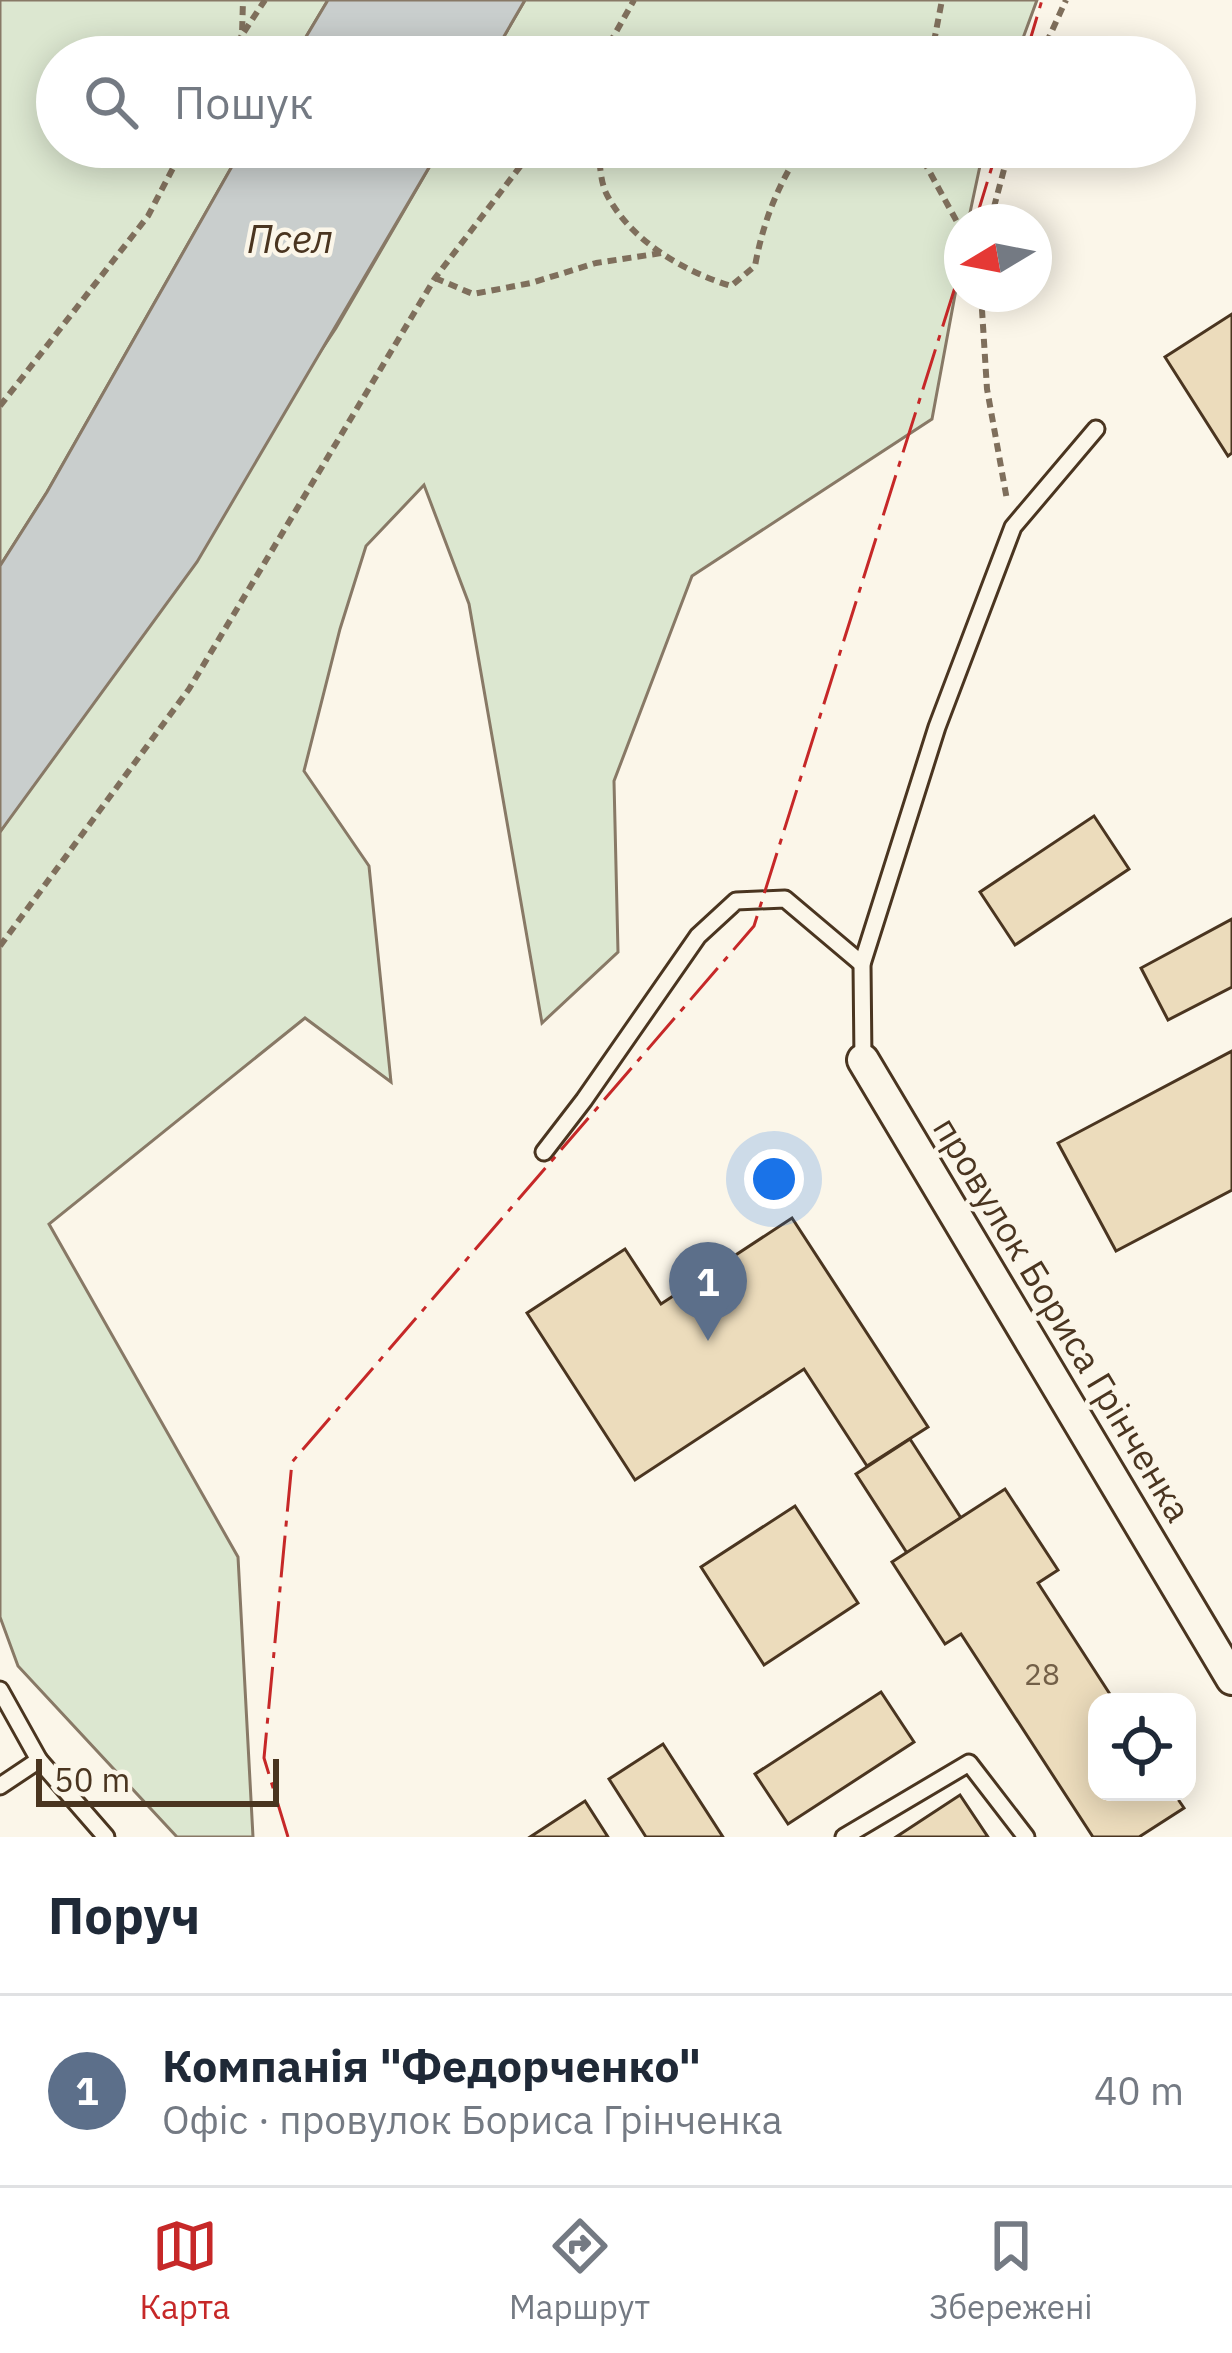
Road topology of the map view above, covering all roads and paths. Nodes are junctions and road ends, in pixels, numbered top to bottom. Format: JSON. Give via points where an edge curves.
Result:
{"nodes":[{"id":1,"x":243,"y":0,"type":"edge"},
{"id":2,"x":265,"y":0,"type":"edge"},
{"id":3,"x":634,"y":0,"type":"edge"},
{"id":4,"x":942,"y":0,"type":"edge"},
{"id":5,"x":1066,"y":0,"type":"edge"},
{"id":6,"x":242,"y":35,"type":"joint"},
{"id":7,"x":614,"y":36,"type":"edge"},
{"id":8,"x":935,"y":36,"type":"edge"},
{"id":9,"x":1050,"y":36,"type":"edge"},
{"id":10,"x":173,"y":168,"type":"edge"},
{"id":11,"x":519,"y":168,"type":"edge"},
{"id":12,"x":601,"y":168,"type":"edge"},
{"id":13,"x":790,"y":168,"type":"edge"},
{"id":14,"x":928,"y":168,"type":"edge"},
{"id":15,"x":1004,"y":168,"type":"edge"},
{"id":16,"x":947,"y":204,"type":"edge"},
{"id":17,"x":995,"y":204,"type":"edge"},
{"id":18,"x":662,"y":253,"type":"junction"},
{"id":19,"x":435,"y":278,"type":"junction"},
{"id":20,"x":982,"y":312,"type":"edge"},
{"id":21,"x":0,"y":406,"type":"edge"},
{"id":22,"x":1096,"y":429,"type":"dead end"},
{"id":23,"x":1012,"y":527,"type":"junction"},
{"id":24,"x":0,"y":946,"type":"edge"},
{"id":25,"x":862,"y":964,"type":"junction"},
{"id":26,"x":863,"y":1060,"type":"joint"},
{"id":27,"x":544,"y":1152,"type":"dead end"},
{"id":28,"x":1232,"y":1679,"type":"edge"},
{"id":29,"x":0,"y":1690,"type":"edge"},
{"id":30,"x":39,"y":1760,"type":"junction"},
{"id":31,"x":0,"y":1786,"type":"edge"},
{"id":32,"x":106,"y":1837,"type":"edge"},
{"id":33,"x":844,"y":1837,"type":"edge"},
{"id":34,"x":1026,"y":1837,"type":"edge"}],
"edges":[{"from":1,"to":6,"type":"path"},
{"from":2,"to":6,"type":"path"},
{"from":3,"to":7,"type":"path"},
{"from":4,"to":8,"type":"path"},
{"from":5,"to":9,"type":"path"},
{"from":10,"to":21,"type":"path","via":[[148,216]]},
{"from":11,"to":19,"type":"path"},
{"from":12,"to":18,"type":"path","via":[[604,191],[626,222]]},
{"from":13,"to":18,"type":"path","via":[[755,266],[731,286]]},
{"from":14,"to":16,"type":"path"},
{"from":15,"to":17,"type":"path"},
{"from":18,"to":19,"type":"path","via":[[473,294]]},
{"from":19,"to":24,"type":"path","via":[[189,689]]},
{"from":20,"to":23,"type":"path"},
{"from":22,"to":23,"type":"lane"},
{"from":23,"to":25,"type":"lane"},
{"from":25,"to":26,"type":"lane"},
{"from":25,"to":27,"type":"lane","via":[[785,899],[736,901],[698,936]]},
{"from":26,"to":28,"type":"street","name":"провулок Бориса Грінченка"},
{"from":29,"to":30,"type":"lane"},
{"from":30,"to":31,"type":"lane"},
{"from":30,"to":32,"type":"lane"},
{"from":33,"to":34,"type":"lane","via":[[969,1763]]}]}
